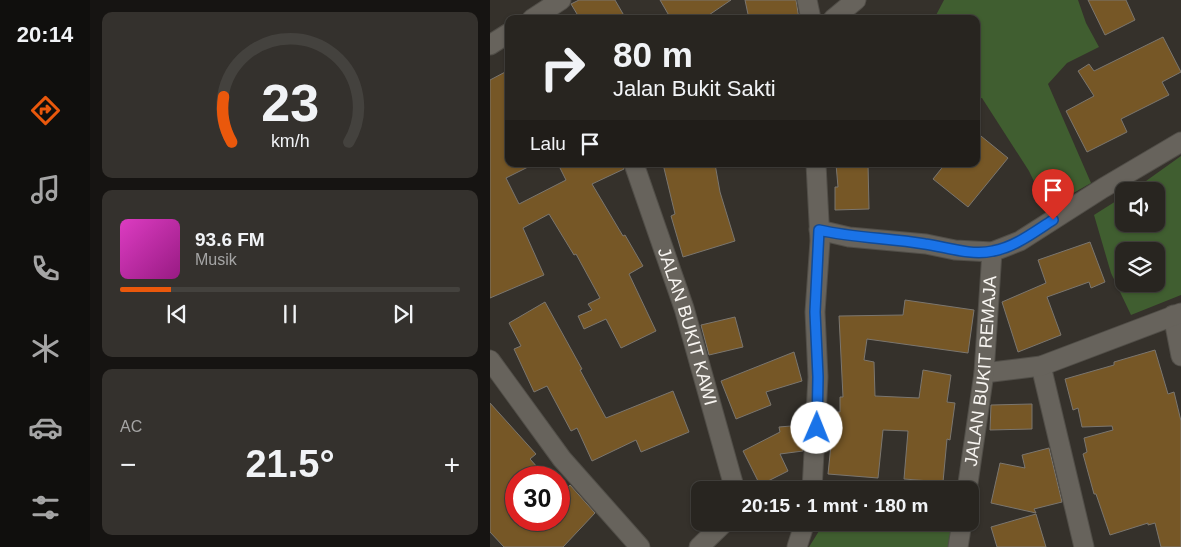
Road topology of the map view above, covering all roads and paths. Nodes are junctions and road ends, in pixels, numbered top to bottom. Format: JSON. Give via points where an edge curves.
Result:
{"nodes":[{"id":1,"x":807,"y":0,"type":"edge"},
{"id":2,"x":856,"y":0,"type":"edge"},
{"id":3,"x":556,"y":6,"type":"edge"},
{"id":4,"x":539,"y":15,"type":"edge"},
{"id":5,"x":810,"y":15,"type":"edge"},
{"id":6,"x":838,"y":15,"type":"edge"},
{"id":7,"x":505,"y":36,"type":"edge"},
{"id":8,"x":490,"y":45,"type":"edge"},
{"id":9,"x":1181,"y":142,"type":"edge"},
{"id":10,"x":635,"y":167,"type":"edge"},
{"id":11,"x":816,"y":167,"type":"edge"},
{"id":12,"x":819,"y":230,"type":"junction"},
{"id":13,"x":992,"y":252,"type":"junction"},
{"id":14,"x":1177,"y":314,"type":"edge"},
{"id":15,"x":1181,"y":356,"type":"edge"},
{"id":16,"x":490,"y":360,"type":"edge"},
{"id":17,"x":1041,"y":366,"type":"junction"},
{"id":18,"x":984,"y":373,"type":"junction"},
{"id":19,"x":732,"y":481,"type":"edge"},
{"id":20,"x":813,"y":481,"type":"edge"},
{"id":21,"x":968,"y":481,"type":"edge"},
{"id":22,"x":715,"y":531,"type":"edge"},
{"id":23,"x":961,"y":531,"type":"edge"},
{"id":24,"x":640,"y":547,"type":"edge"},
{"id":25,"x":698,"y":547,"type":"edge"},
{"id":26,"x":958,"y":547,"type":"edge"},
{"id":27,"x":1084,"y":547,"type":"edge"}],
"edges":[{"from":1,"to":5,"type":"street"},
{"from":2,"to":6,"type":"street"},
{"from":3,"to":4,"type":"street"},
{"from":7,"to":8,"type":"street"},
{"from":9,"to":13,"type":"street","via":[[1020,241]]},
{"from":10,"to":19,"type":"street","name":"JALAN BUKIT KAWI","via":[[684,308]]},
{"from":11,"to":12,"type":"street"},
{"from":12,"to":13,"type":"street","via":[[849,237]]},
{"from":12,"to":20,"type":"street","via":[[815,312],[817,420]]},
{"from":13,"to":18,"type":"street","name":"JALAN BUKIT REMAJA"},
{"from":14,"to":15,"type":"street"},
{"from":14,"to":17,"type":"street"},
{"from":16,"to":24,"type":"street","via":[[562,459]]},
{"from":17,"to":18,"type":"street"},
{"from":17,"to":27,"type":"street"},
{"from":18,"to":21,"type":"street","name":"JALAN BUKIT REMAJA"},
{"from":22,"to":25,"type":"street"},
{"from":23,"to":26,"type":"street"}]}
